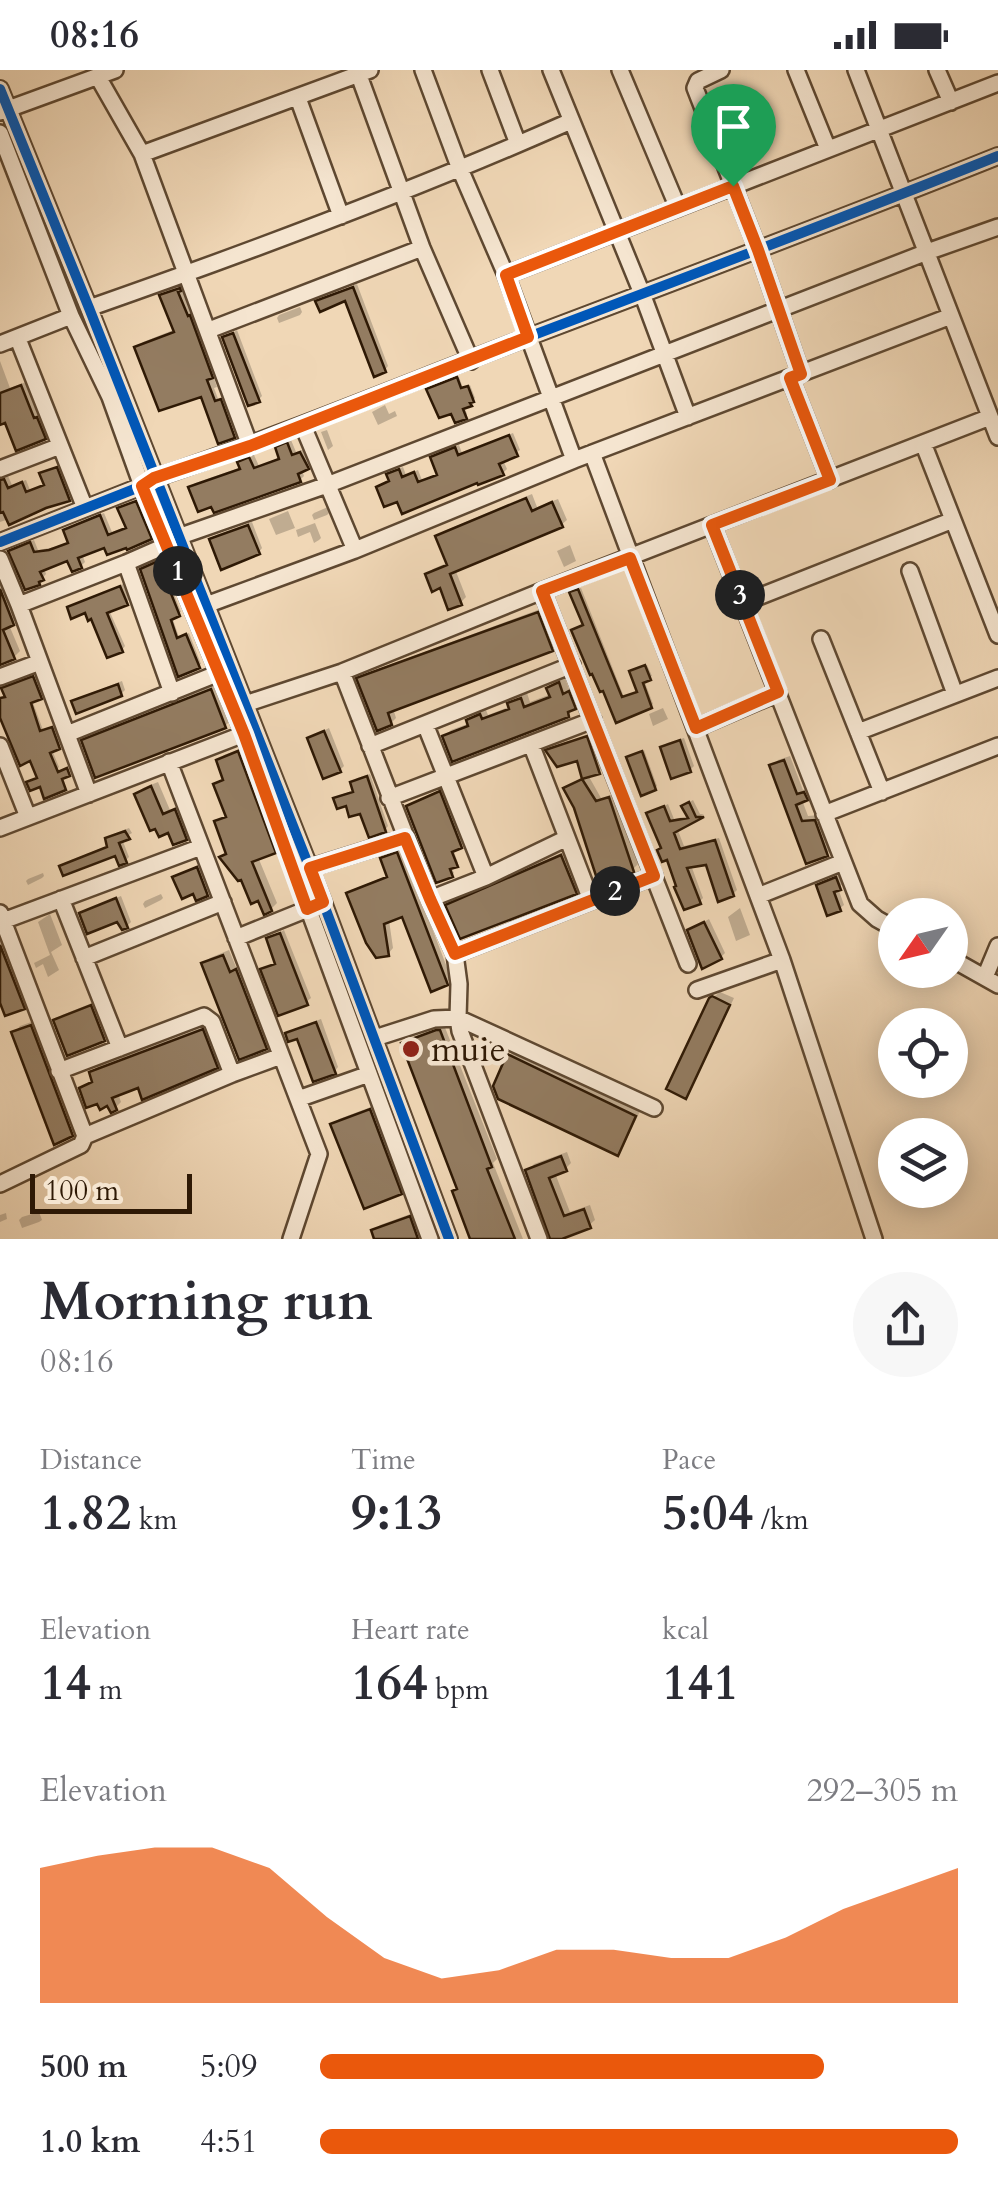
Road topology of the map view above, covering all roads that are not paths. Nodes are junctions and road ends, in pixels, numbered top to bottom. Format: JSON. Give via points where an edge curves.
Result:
{"nodes":[{"id":1,"x":115,"y":70,"type":"edge"},
{"id":2,"x":423,"y":70,"type":"edge"},
{"id":3,"x":490,"y":70,"type":"edge"},
{"id":4,"x":551,"y":70,"type":"edge"},
{"id":5,"x":620,"y":70,"type":"edge"},
{"id":6,"x":721,"y":70,"type":"edge"},
{"id":7,"x":796,"y":70,"type":"edge"},
{"id":8,"x":856,"y":70,"type":"edge"},
{"id":9,"x":937,"y":70,"type":"edge"},
{"id":10,"x":362,"y":72,"type":"edge"},
{"id":11,"x":98,"y":77,"type":"junction"},
{"id":12,"x":998,"y":83,"type":"edge"},
{"id":13,"x":0,"y":89,"type":"edge"},
{"id":14,"x":298,"y":98,"type":"junction"},
{"id":15,"x":950,"y":102,"type":"junction"},
{"id":16,"x":4,"y":110,"type":"edge"},
{"id":17,"x":571,"y":121,"type":"junction"},
{"id":18,"x":879,"y":130,"type":"junction"},
{"id":19,"x":0,"y":133,"type":"edge"},
{"id":20,"x":518,"y":144,"type":"junction"},
{"id":21,"x":828,"y":149,"type":"junction"},
{"id":22,"x":142,"y":154,"type":"junction"},
{"id":23,"x":998,"y":156,"type":"edge"},
{"id":24,"x":460,"y":169,"type":"junction"},
{"id":25,"x":733,"y":186,"type":"junction"},
{"id":26,"x":400,"y":192,"type":"junction"},
{"id":27,"x":904,"y":194,"type":"junction"},
{"id":28,"x":678,"y":208,"type":"junction"},
{"id":29,"x":341,"y":216,"type":"junction"},
{"id":30,"x":998,"y":227,"type":"edge"},
{"id":31,"x":617,"y":232,"type":"junction"},
{"id":32,"x":422,"y":248,"type":"junction"},
{"id":33,"x":758,"y":250,"type":"junction"},
{"id":34,"x":926,"y":252,"type":"junction"},
{"id":35,"x":187,"y":274,"type":"junction"},
{"id":36,"x":506,"y":275,"type":"junction"},
{"id":37,"x":643,"y":296,"type":"junction"},
{"id":38,"x":90,"y":308,"type":"junction"},
{"id":39,"x":779,"y":310,"type":"junction"},
{"id":40,"x":71,"y":316,"type":"junction"},
{"id":41,"x":951,"y":316,"type":"junction"},
{"id":42,"x":208,"y":330,"type":"junction"},
{"id":43,"x":528,"y":337,"type":"junction"},
{"id":44,"x":18,"y":339,"type":"junction"},
{"id":45,"x":0,"y":344,"type":"edge"},
{"id":46,"x":664,"y":355,"type":"junction"},
{"id":47,"x":471,"y":361,"type":"junction"},
{"id":48,"x":796,"y":376,"type":"junction"},
{"id":49,"x":551,"y":399,"type":"junction"},
{"id":50,"x":688,"y":417,"type":"junction"},
{"id":51,"x":990,"y":417,"type":"junction"},
{"id":52,"x":303,"y":426,"type":"junction"},
{"id":53,"x":998,"y":436,"type":"edge"},
{"id":54,"x":924,"y":443,"type":"junction"},
{"id":55,"x":60,"y":446,"type":"junction"},
{"id":56,"x":250,"y":446,"type":"junction"},
{"id":57,"x":592,"y":453,"type":"junction"},
{"id":58,"x":574,"y":460,"type":"junction"},
{"id":59,"x":0,"y":468,"type":"edge"},
{"id":60,"x":830,"y":480,"type":"junction"},
{"id":61,"x":148,"y":482,"type":"junction"},
{"id":62,"x":327,"y":485,"type":"junction"},
{"id":63,"x":85,"y":508,"type":"junction"},
{"id":64,"x":953,"y":520,"type":"junction"},
{"id":65,"x":712,"y":525,"type":"junction"},
{"id":66,"x":173,"y":541,"type":"junction"},
{"id":67,"x":0,"y":542,"type":"edge"},
{"id":68,"x":355,"y":550,"type":"junction"},
{"id":69,"x":630,"y":558,"type":"junction"},
{"id":70,"x":0,"y":559,"type":"edge"},
{"id":71,"x":126,"y":564,"type":"junction"},
{"id":72,"x":910,"y":571,"type":"dead end"},
{"id":73,"x":542,"y":591,"type":"junction"},
{"id":74,"x":743,"y":602,"type":"junction"},
{"id":75,"x":20,"y":605,"type":"junction"},
{"id":76,"x":206,"y":605,"type":"junction"},
{"id":77,"x":994,"y":610,"type":"edge"},
{"id":78,"x":998,"y":635,"type":"edge"},
{"id":79,"x":821,"y":639,"type":"dead end"},
{"id":80,"x":40,"y":662,"type":"junction"},
{"id":81,"x":572,"y":666,"type":"junction"},
{"id":82,"x":342,"y":672,"type":"junction"},
{"id":83,"x":219,"y":673,"type":"junction"},
{"id":84,"x":0,"y":677,"type":"edge"},
{"id":85,"x":998,"y":678,"type":"edge"},
{"id":86,"x":778,"y":692,"type":"junction"},
{"id":87,"x":172,"y":693,"type":"junction"},
{"id":88,"x":955,"y":694,"type":"junction"},
{"id":89,"x":245,"y":704,"type":"junction"},
{"id":90,"x":593,"y":720,"type":"junction"},
{"id":91,"x":426,"y":724,"type":"junction"},
{"id":92,"x":696,"y":728,"type":"junction"},
{"id":93,"x":858,"y":732,"type":"junction"},
{"id":94,"x":66,"y":734,"type":"junction"},
{"id":95,"x":244,"y":734,"type":"junction"},
{"id":96,"x":531,"y":744,"type":"junction"},
{"id":97,"x":0,"y":746,"type":"edge"},
{"id":98,"x":370,"y":746,"type":"junction"},
{"id":99,"x":998,"y":746,"type":"edge"},
{"id":100,"x":169,"y":762,"type":"junction"},
{"id":101,"x":447,"y":777,"type":"junction"},
{"id":102,"x":882,"y":792,"type":"junction"},
{"id":103,"x":89,"y":794,"type":"junction"},
{"id":104,"x":390,"y":798,"type":"junction"},
{"id":105,"x":824,"y":814,"type":"junction"},
{"id":106,"x":28,"y":817,"type":"junction"},
{"id":107,"x":0,"y":828,"type":"edge"},
{"id":108,"x":405,"y":838,"type":"junction"},
{"id":109,"x":567,"y":838,"type":"junction"},
{"id":110,"x":202,"y":847,"type":"junction"},
{"id":111,"x":844,"y":862,"type":"junction"},
{"id":112,"x":310,"y":868,"type":"junction"},
{"id":113,"x":654,"y":876,"type":"junction"},
{"id":114,"x":486,"y":877,"type":"junction"},
{"id":115,"x":758,"y":896,"type":"junction"},
{"id":116,"x":61,"y":899,"type":"junction"},
{"id":117,"x":430,"y":899,"type":"junction"},
{"id":118,"x":591,"y":900,"type":"junction"},
{"id":119,"x":223,"y":902,"type":"junction"},
{"id":120,"x":323,"y":902,"type":"junction"},
{"id":121,"x":307,"y":909,"type":"junction"},
{"id":122,"x":2,"y":917,"type":"edge"},
{"id":123,"x":878,"y":920,"type":"edge"},
{"id":124,"x":236,"y":938,"type":"junction"},
{"id":125,"x":998,"y":946,"type":"edge"},
{"id":126,"x":455,"y":954,"type":"junction"},
{"id":127,"x":84,"y":958,"type":"junction"},
{"id":128,"x":782,"y":960,"type":"junction"},
{"id":129,"x":688,"y":964,"type":"dead end"},
{"id":130,"x":968,"y":968,"type":"edge"},
{"id":131,"x":992,"y":981,"type":"edge"},
{"id":132,"x":697,"y":990,"type":"dead end"},
{"id":133,"x":458,"y":1018,"type":"junction"},
{"id":134,"x":375,"y":1038,"type":"junction"},
{"id":135,"x":120,"y":1048,"type":"junction"},
{"id":136,"x":281,"y":1056,"type":"junction"},
{"id":137,"x":59,"y":1071,"type":"junction"},
{"id":138,"x":232,"y":1074,"type":"junction"},
{"id":139,"x":369,"y":1074,"type":"junction"},
{"id":140,"x":298,"y":1099,"type":"junction"},
{"id":141,"x":654,"y":1108,"type":"dead end"},
{"id":142,"x":85,"y":1136,"type":"junction"},
{"id":143,"x":0,"y":1166,"type":"edge"},
{"id":144,"x":3,"y":1183,"type":"edge"},
{"id":145,"x":432,"y":1192,"type":"junction"},
{"id":146,"x":415,"y":1198,"type":"junction"},
{"id":147,"x":291,"y":1239,"type":"edge"},
{"id":148,"x":430,"y":1239,"type":"edge"},
{"id":149,"x":449,"y":1239,"type":"edge"},
{"id":150,"x":539,"y":1239,"type":"edge"},
{"id":151,"x":874,"y":1239,"type":"edge"}],
"edges":[{"from":1,"to":11,"type":"street"},
{"from":2,"to":24,"type":"street"},
{"from":3,"to":20,"type":"street"},
{"from":4,"to":17,"type":"street"},
{"from":5,"to":28,"type":"street"},
{"from":6,"to":25,"type":"street","via":[[695,88]]},
{"from":7,"to":21,"type":"street"},
{"from":8,"to":18,"type":"street"},
{"from":9,"to":15,"type":"street"},
{"from":10,"to":14,"type":"street"},
{"from":10,"to":26,"type":"street"},
{"from":11,"to":16,"type":"street"},
{"from":11,"to":22,"type":"street"},
{"from":12,"to":15,"type":"street"},
{"from":13,"to":16,"type":"street"},
{"from":14,"to":22,"type":"street"},
{"from":14,"to":29,"type":"street"},
{"from":15,"to":18,"type":"street"},
{"from":16,"to":38,"type":"street"},
{"from":17,"to":20,"type":"street"},
{"from":17,"to":31,"type":"street"},
{"from":18,"to":21,"type":"street"},
{"from":18,"to":27,"type":"street"},
{"from":19,"to":40,"type":"street"},
{"from":20,"to":24,"type":"street"},
{"from":21,"to":25,"type":"street"},
{"from":22,"to":35,"type":"street"},
{"from":23,"to":27,"type":"street"},
{"from":24,"to":26,"type":"street"},
{"from":24,"to":36,"type":"street"},
{"from":25,"to":28,"type":"street"},
{"from":25,"to":33,"type":"street"},
{"from":26,"to":29,"type":"street"},
{"from":26,"to":32,"type":"street"},
{"from":27,"to":33,"type":"street"},
{"from":27,"to":34,"type":"street"},
{"from":28,"to":31,"type":"street"},
{"from":29,"to":35,"type":"street"},
{"from":30,"to":34,"type":"street"},
{"from":31,"to":36,"type":"street"},
{"from":31,"to":37,"type":"street"},
{"from":32,"to":42,"type":"street"},
{"from":32,"to":47,"type":"street"},
{"from":33,"to":37,"type":"street"},
{"from":33,"to":39,"type":"street"},
{"from":34,"to":39,"type":"street"},
{"from":34,"to":41,"type":"street"},
{"from":35,"to":38,"type":"street"},
{"from":35,"to":42,"type":"street"},
{"from":36,"to":43,"type":"street"},
{"from":37,"to":43,"type":"street"},
{"from":37,"to":46,"type":"street"},
{"from":38,"to":61,"type":"street"},
{"from":39,"to":46,"type":"street"},
{"from":39,"to":48,"type":"street"},
{"from":40,"to":44,"type":"street"},
{"from":40,"to":61,"type":"street"},
{"from":41,"to":48,"type":"street"},
{"from":41,"to":51,"type":"street"},
{"from":42,"to":56,"type":"street"},
{"from":43,"to":47,"type":"street"},
{"from":43,"to":49,"type":"street"},
{"from":44,"to":45,"type":"street"},
{"from":44,"to":55,"type":"street"},
{"from":46,"to":49,"type":"street"},
{"from":46,"to":50,"type":"street"},
{"from":47,"to":52,"type":"street"},
{"from":48,"to":50,"type":"street"},
{"from":48,"to":60,"type":"street"},
{"from":49,"to":58,"type":"street"},
{"from":49,"to":62,"type":"street"},
{"from":50,"to":57,"type":"street"},
{"from":51,"to":53,"type":"street"},
{"from":51,"to":54,"type":"street"},
{"from":52,"to":56,"type":"street"},
{"from":52,"to":62,"type":"street"},
{"from":54,"to":60,"type":"street"},
{"from":54,"to":64,"type":"street"},
{"from":55,"to":59,"type":"street"},
{"from":55,"to":63,"type":"street"},
{"from":56,"to":61,"type":"street"},
{"from":57,"to":58,"type":"street"},
{"from":57,"to":69,"type":"street"},
{"from":58,"to":68,"type":"street"},
{"from":60,"to":65,"type":"street"},
{"from":61,"to":63,"type":"street"},
{"from":61,"to":66,"type":"street"},
{"from":62,"to":66,"type":"street"},
{"from":62,"to":68,"type":"street"},
{"from":63,"to":67,"type":"street"},
{"from":64,"to":74,"type":"street"},
{"from":64,"to":77,"type":"street"},
{"from":65,"to":69,"type":"street"},
{"from":65,"to":74,"type":"street"},
{"from":66,"to":71,"type":"street"},
{"from":66,"to":76,"type":"street"},
{"from":66,"to":83,"type":"street"},
{"from":68,"to":76,"type":"street"},
{"from":69,"to":73,"type":"street"},
{"from":69,"to":92,"type":"street"},
{"from":70,"to":75,"type":"street"},
{"from":71,"to":75,"type":"street"},
{"from":71,"to":87,"type":"street"},
{"from":72,"to":88,"type":"street"},
{"from":73,"to":81,"type":"street"},
{"from":73,"to":82,"type":"street"},
{"from":74,"to":86,"type":"street"},
{"from":75,"to":80,"type":"street"},
{"from":76,"to":89,"type":"street"},
{"from":77,"to":78,"type":"street"},
{"from":79,"to":93,"type":"street"},
{"from":80,"to":84,"type":"street"},
{"from":80,"to":94,"type":"street"},
{"from":81,"to":90,"type":"street"},
{"from":81,"to":91,"type":"street"},
{"from":82,"to":89,"type":"street"},
{"from":82,"to":98,"type":"street"},
{"from":83,"to":87,"type":"street"},
{"from":83,"to":95,"type":"street"},
{"from":85,"to":88,"type":"street"},
{"from":86,"to":92,"type":"street"},
{"from":86,"to":105,"type":"street"},
{"from":87,"to":94,"type":"street"},
{"from":88,"to":93,"type":"street"},
{"from":89,"to":112,"type":"street"},
{"from":90,"to":96,"type":"street"},
{"from":90,"to":113,"type":"street"},
{"from":91,"to":98,"type":"street"},
{"from":91,"to":101,"type":"street"},
{"from":92,"to":115,"type":"street"},
{"from":93,"to":102,"type":"street"},
{"from":94,"to":103,"type":"street"},
{"from":95,"to":100,"type":"street"},
{"from":95,"to":121,"type":"street"},
{"from":96,"to":101,"type":"street"},
{"from":96,"to":109,"type":"street"},
{"from":97,"to":106,"type":"street"},
{"from":98,"to":104,"type":"street"},
{"from":99,"to":102,"type":"street"},
{"from":100,"to":103,"type":"street"},
{"from":100,"to":110,"type":"street"},
{"from":101,"to":104,"type":"street"},
{"from":101,"to":114,"type":"street"},
{"from":102,"to":105,"type":"street"},
{"from":103,"to":106,"type":"street"},
{"from":104,"to":108,"type":"street"},
{"from":105,"to":111,"type":"street"},
{"from":106,"to":107,"type":"street"},
{"from":108,"to":112,"type":"street"},
{"from":108,"to":117,"type":"street"},
{"from":109,"to":114,"type":"street"},
{"from":109,"to":118,"type":"street"},
{"from":110,"to":116,"type":"street"},
{"from":110,"to":119,"type":"street"},
{"from":111,"to":115,"type":"street"},
{"from":111,"to":123,"type":"street","via":[[860,904]]},
{"from":112,"to":120,"type":"street"},
{"from":113,"to":118,"type":"street"},
{"from":113,"to":129,"type":"street"},
{"from":114,"to":117,"type":"street"},
{"from":115,"to":128,"type":"street"},
{"from":116,"to":122,"type":"street"},
{"from":116,"to":127,"type":"street"},
{"from":117,"to":126,"type":"street"},
{"from":118,"to":126,"type":"street"},
{"from":119,"to":124,"type":"street"},
{"from":119,"to":127,"type":"street"},
{"from":120,"to":121,"type":"street"},
{"from":120,"to":134,"type":"street"},
{"from":121,"to":124,"type":"street"},
{"from":121,"to":139,"type":"street"},
{"from":122,"to":137,"type":"street"},
{"from":124,"to":136,"type":"street"},
{"from":125,"to":131,"type":"street"},
{"from":126,"to":133,"type":"street"},
{"from":127,"to":135,"type":"street"},
{"from":128,"to":132,"type":"street"},
{"from":128,"to":151,"type":"street"},
{"from":130,"to":131,"type":"street"},
{"from":133,"to":134,"type":"street"},
{"from":133,"to":141,"type":"street"},
{"from":133,"to":150,"type":"street"},
{"from":134,"to":145,"type":"street"},
{"from":135,"to":137,"type":"street"},
{"from":135,"to":138,"type":"street","via":[[204,1016]]},
{"from":136,"to":138,"type":"street"},
{"from":136,"to":140,"type":"street"},
{"from":137,"to":142,"type":"street"},
{"from":138,"to":142,"type":"street"},
{"from":139,"to":140,"type":"street"},
{"from":139,"to":146,"type":"street"},
{"from":140,"to":147,"type":"street","via":[[319,1154]]},
{"from":142,"to":144,"type":"street","via":[[82,1145]]},
{"from":143,"to":144,"type":"street"},
{"from":145,"to":146,"type":"street"},
{"from":145,"to":149,"type":"street"},
{"from":146,"to":148,"type":"street"}]}
